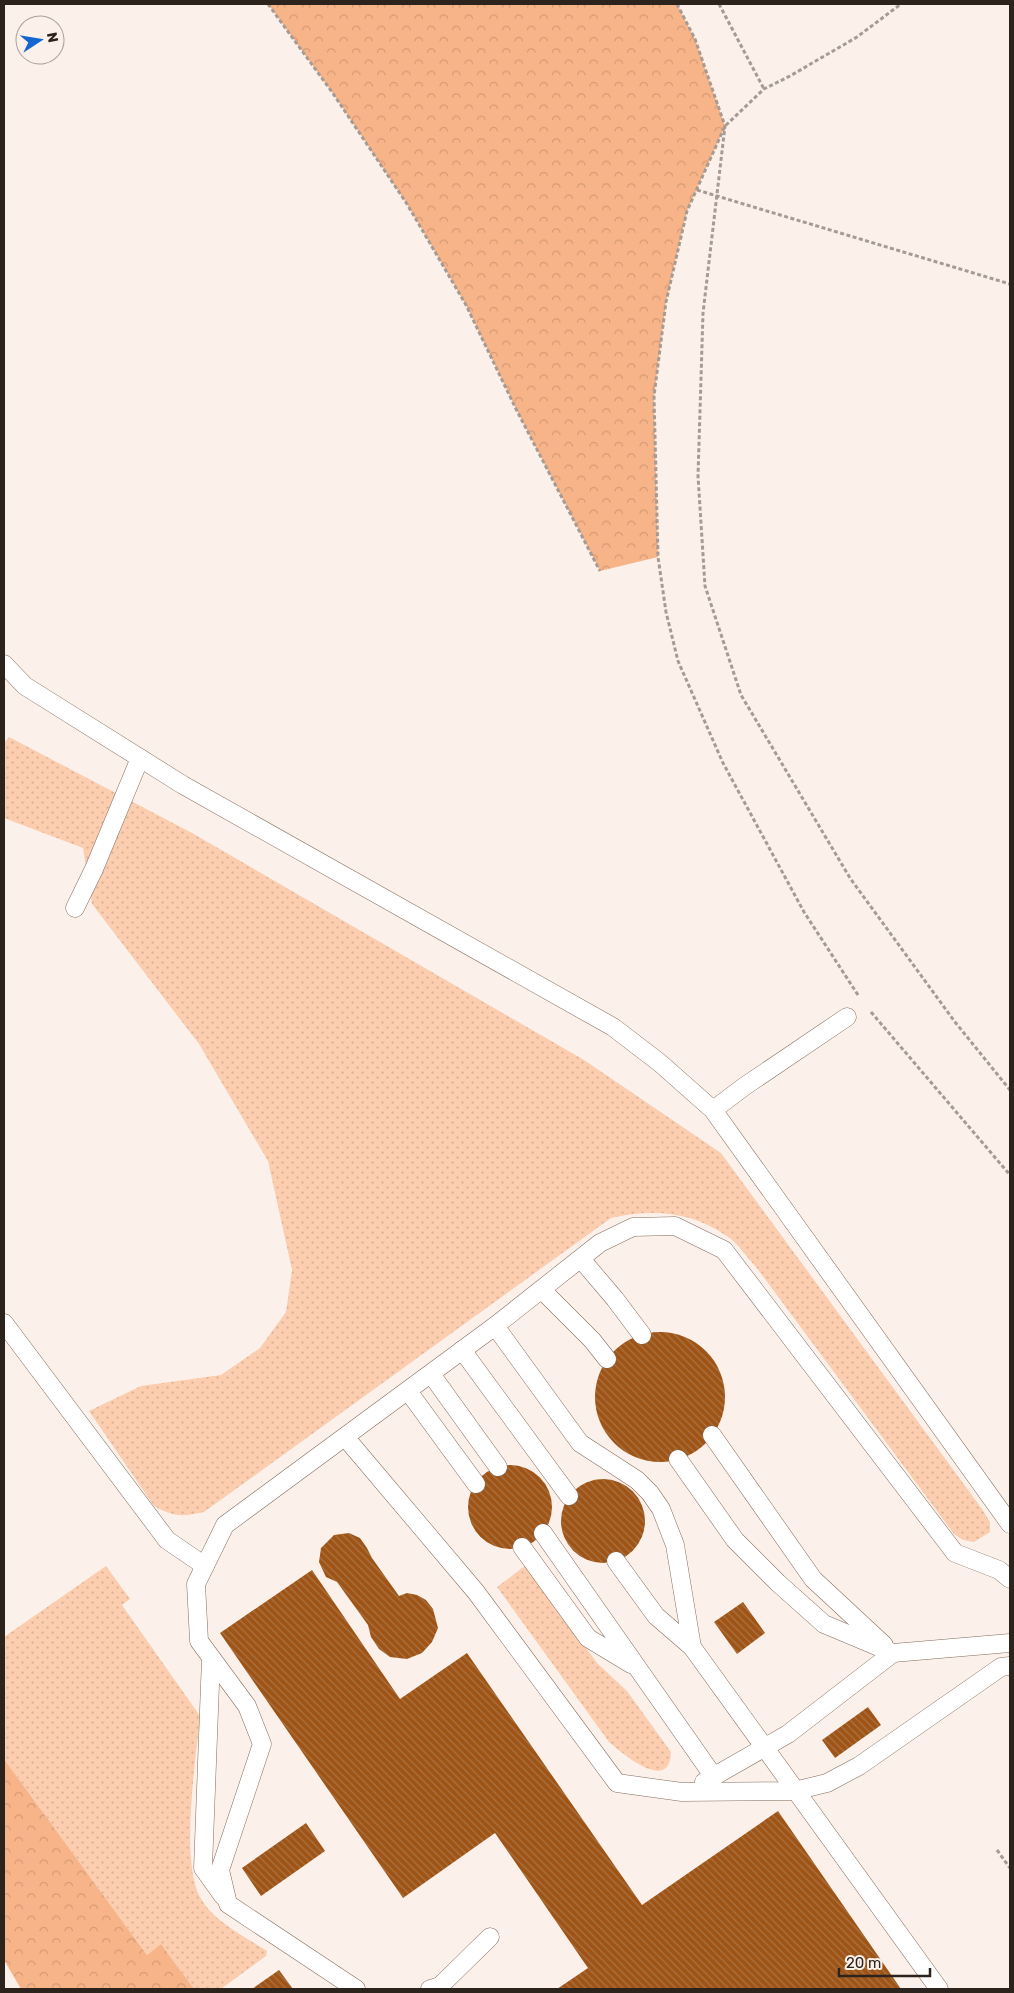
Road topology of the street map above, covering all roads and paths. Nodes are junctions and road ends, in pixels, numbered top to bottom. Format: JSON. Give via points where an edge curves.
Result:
{"nodes":[{"id":1,"x":268,"y":4,"type":"edge"},
{"id":2,"x":677,"y":4,"type":"edge"},
{"id":3,"x":719,"y":4,"type":"edge"},
{"id":4,"x":901,"y":4,"type":"edge"},
{"id":5,"x":764,"y":89,"type":"junction"},
{"id":6,"x":725,"y":126,"type":"junction"},
{"id":7,"x":697,"y":190,"type":"junction"},
{"id":8,"x":716,"y":196,"type":"junction"},
{"id":9,"x":1010,"y":284,"type":"edge"},
{"id":10,"x":600,"y":571,"type":"dead end"},
{"id":11,"x":4,"y":664,"type":"edge"},
{"id":12,"x":140,"y":758,"type":"junction"},
{"id":13,"x":75,"y":908,"type":"dead end"},
{"id":14,"x":860,"y":997,"type":"dead end"},
{"id":15,"x":865,"y":1005,"type":"dead end"},
{"id":16,"x":847,"y":1017,"type":"dead end"},
{"id":17,"x":1010,"y":1090,"type":"edge"},
{"id":18,"x":713,"y":1110,"type":"junction"},
{"id":19,"x":1010,"y":1175,"type":"edge"},
{"id":20,"x":581,"y":1259,"type":"junction"},
{"id":21,"x":542,"y":1290,"type":"junction"},
{"id":22,"x":4,"y":1323,"type":"edge"},
{"id":23,"x":495,"y":1326,"type":"junction"},
{"id":24,"x":642,"y":1335,"type":"dead end"},
{"id":25,"x":462,"y":1350,"type":"junction"},
{"id":26,"x":608,"y":1359,"type":"dead end"},
{"id":27,"x":431,"y":1374,"type":"junction"},
{"id":28,"x":408,"y":1391,"type":"junction"},
{"id":29,"x":712,"y":1435,"type":"dead end"},
{"id":30,"x":345,"y":1437,"type":"junction"},
{"id":31,"x":678,"y":1460,"type":"dead end"},
{"id":32,"x":498,"y":1467,"type":"dead end"},
{"id":33,"x":476,"y":1484,"type":"dead end"},
{"id":34,"x":569,"y":1496,"type":"dead end"},
{"id":35,"x":1010,"y":1524,"type":"edge"},
{"id":36,"x":542,"y":1532,"type":"dead end"},
{"id":37,"x":522,"y":1547,"type":"dead end"},
{"id":38,"x":616,"y":1561,"type":"dead end"},
{"id":39,"x":204,"y":1566,"type":"junction"},
{"id":40,"x":1010,"y":1579,"type":"edge"},
{"id":41,"x":1010,"y":1643,"type":"edge"},
{"id":42,"x":692,"y":1647,"type":"junction"},
{"id":43,"x":893,"y":1654,"type":"junction"},
{"id":44,"x":212,"y":1658,"type":"junction"},
{"id":45,"x":1010,"y":1666,"type":"edge"},
{"id":46,"x":637,"y":1667,"type":"junction"},
{"id":47,"x":764,"y":1749,"type":"junction"},
{"id":48,"x":714,"y":1777,"type":"junction"},
{"id":49,"x":794,"y":1791,"type":"junction"},
{"id":50,"x":682,"y":1792,"type":"junction"},
{"id":51,"x":997,"y":1850,"type":"dead end"},
{"id":52,"x":1010,"y":1868,"type":"edge"},
{"id":53,"x":228,"y":1904,"type":"junction"},
{"id":54,"x":490,"y":1937,"type":"dead end"},
{"id":55,"x":356,"y":1989,"type":"edge"},
{"id":56,"x":430,"y":1989,"type":"edge"},
{"id":57,"x":938,"y":1989,"type":"edge"}],
"edges":[{"from":1,"to":10,"type":"path","via":[[407,204],[466,305]]},
{"from":2,"to":6,"type":"path","via":[[695,39]]},
{"from":3,"to":5,"type":"path"},
{"from":4,"to":5,"type":"path","via":[[857,37]]},
{"from":5,"to":6,"type":"path"},
{"from":6,"to":7,"type":"path"},
{"from":6,"to":8,"type":"path"},
{"from":7,"to":8,"type":"path"},
{"from":7,"to":14,"type":"path","via":[[687,211],[666,302],[654,396],[658,557],[666,612],[678,661],[723,763],[804,912]]},
{"from":8,"to":9,"type":"path"},
{"from":8,"to":17,"type":"path","via":[[703,313],[698,476],[705,586],[741,695],[850,878],[955,1022]]},
{"from":11,"to":12,"type":"lane","via":[[25,686]]},
{"from":12,"to":13,"type":"lane"},
{"from":12,"to":18,"type":"lane","via":[[613,1027]]},
{"from":15,"to":19,"type":"path"},
{"from":16,"to":18,"type":"lane"},
{"from":18,"to":35,"type":"lane"},
{"from":20,"to":21,"type":"lane"},
{"from":20,"to":24,"type":"lane"},
{"from":20,"to":40,"type":"lane","via":[[600,1242],[633,1227],[675,1226],[724,1250],[955,1553],[999,1570]]},
{"from":21,"to":23,"type":"lane"},
{"from":21,"to":26,"type":"lane"},
{"from":22,"to":39,"type":"lane","via":[[167,1540]]},
{"from":23,"to":25,"type":"lane"},
{"from":23,"to":42,"type":"lane","via":[[580,1443],[637,1480],[661,1509],[675,1544]]},
{"from":25,"to":27,"type":"lane"},
{"from":25,"to":34,"type":"lane"},
{"from":27,"to":28,"type":"lane"},
{"from":27,"to":32,"type":"lane"},
{"from":28,"to":30,"type":"lane"},
{"from":28,"to":33,"type":"lane"},
{"from":29,"to":43,"type":"lane","via":[[813,1578]]},
{"from":30,"to":39,"type":"lane","via":[[225,1525]]},
{"from":30,"to":50,"type":"lane","via":[[476,1592],[617,1783]]},
{"from":31,"to":43,"type":"lane","via":[[735,1540],[785,1589],[824,1624]]},
{"from":36,"to":46,"type":"lane"},
{"from":37,"to":46,"type":"lane","via":[[588,1638]]},
{"from":38,"to":42,"type":"lane","via":[[656,1616]]},
{"from":39,"to":44,"type":"lane","via":[[196,1584],[199,1641]]},
{"from":41,"to":43,"type":"lane"},
{"from":42,"to":47,"type":"lane"},
{"from":43,"to":47,"type":"lane"},
{"from":44,"to":53,"type":"lane","via":[[203,1868]]},
{"from":44,"to":53,"type":"lane","via":[[247,1706],[262,1744],[220,1870]]},
{"from":45,"to":49,"type":"lane","via":[[1001,1667],[859,1766],[827,1783]]},
{"from":46,"to":48,"type":"lane"},
{"from":47,"to":48,"type":"lane"},
{"from":47,"to":49,"type":"lane"},
{"from":48,"to":50,"type":"lane"},
{"from":49,"to":50,"type":"lane"},
{"from":49,"to":57,"type":"lane"},
{"from":51,"to":52,"type":"path"},
{"from":53,"to":55,"type":"lane"},
{"from":54,"to":56,"type":"lane","via":[[440,1986]]}]}
